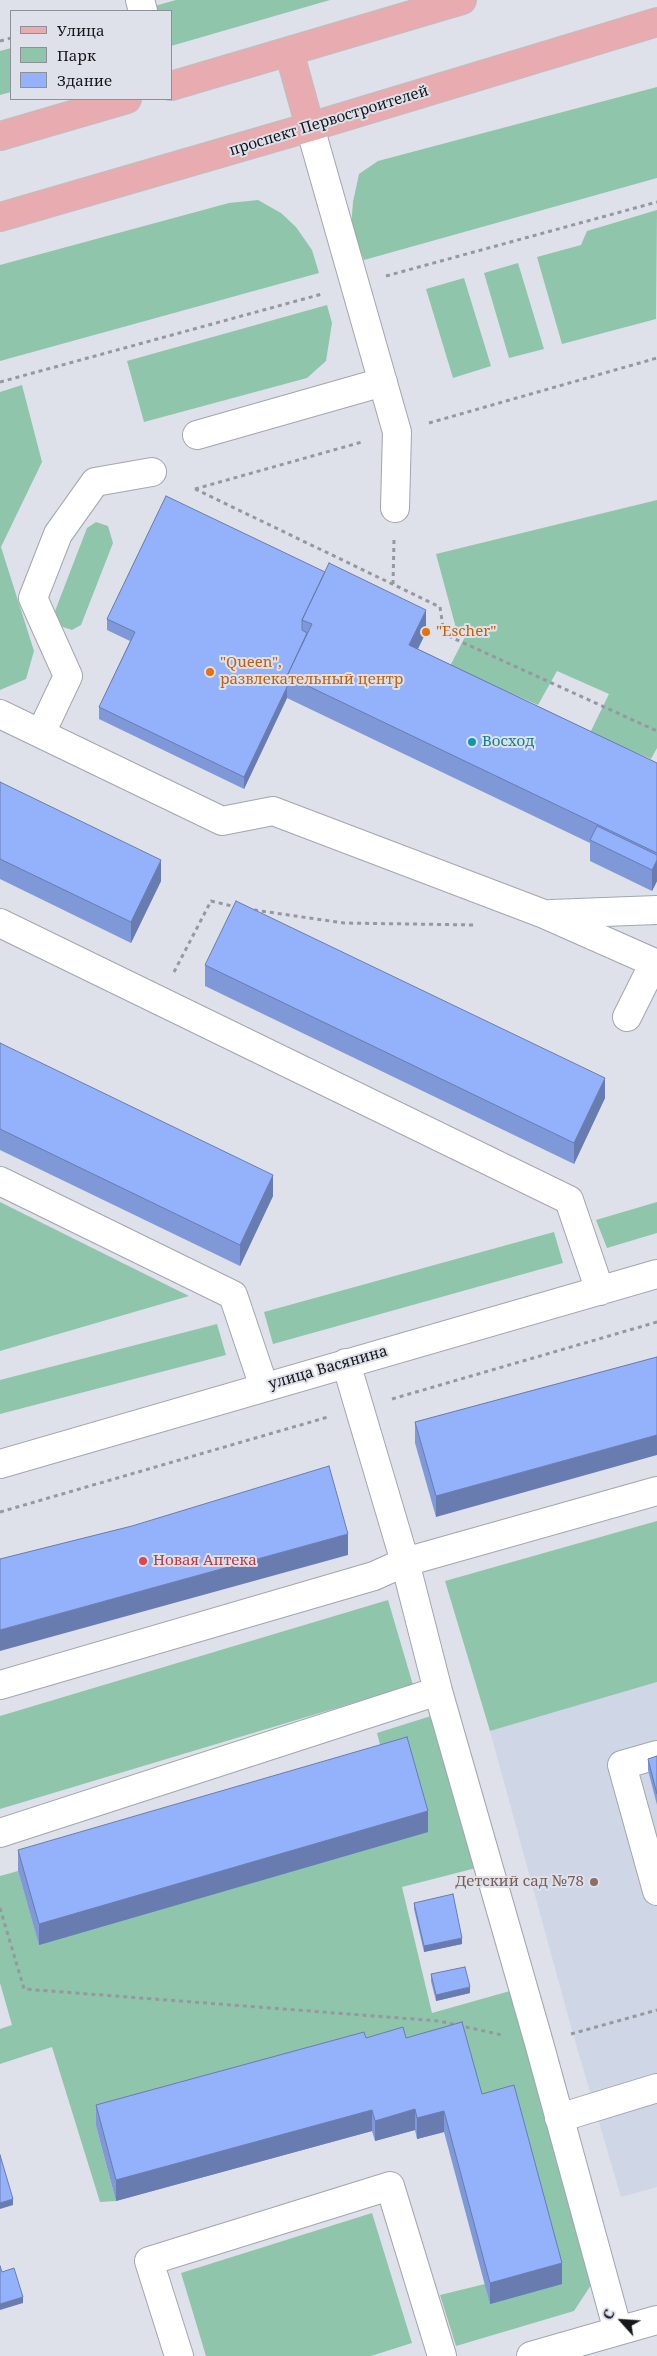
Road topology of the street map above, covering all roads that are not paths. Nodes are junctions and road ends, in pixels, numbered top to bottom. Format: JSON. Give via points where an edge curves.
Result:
{"nodes":[{"id":1,"x":462,"y":0,"type":"edge"},
{"id":2,"x":657,"y":22,"type":"edge"},
{"id":3,"x":289,"y":51,"type":"junction"},
{"id":4,"x":172,"y":86,"type":"edge"},
{"id":5,"x":124,"y":100,"type":"edge"},
{"id":6,"x":310,"y":127,"type":"junction"},
{"id":7,"x":0,"y":136,"type":"edge"},
{"id":8,"x":0,"y":217,"type":"edge"},
{"id":9,"x":383,"y":382,"type":"junction"},
{"id":10,"x":197,"y":435,"type":"dead end"},
{"id":11,"x":152,"y":472,"type":"dead end"},
{"id":12,"x":395,"y":508,"type":"road end"},
{"id":13,"x":0,"y":714,"type":"edge"},
{"id":14,"x":41,"y":733,"type":"junction"},
{"id":15,"x":657,"y":910,"type":"edge"},
{"id":16,"x":544,"y":914,"type":"junction"},
{"id":17,"x":0,"y":923,"type":"edge"},
{"id":18,"x":656,"y":963,"type":"edge"},
{"id":19,"x":626,"y":1017,"type":"dead end"},
{"id":20,"x":0,"y":1181,"type":"edge"},
{"id":21,"x":657,"y":1274,"type":"edge"},
{"id":22,"x":600,"y":1291,"type":"junction"},
{"id":23,"x":346,"y":1363,"type":"junction"},
{"id":24,"x":264,"y":1387,"type":"junction"},
{"id":25,"x":0,"y":1464,"type":"edge"},
{"id":26,"x":657,"y":1491,"type":"edge"},
{"id":27,"x":405,"y":1562,"type":"junction"},
{"id":28,"x":0,"y":1685,"type":"edge"},
{"id":29,"x":438,"y":1691,"type":"junction"},
{"id":30,"x":657,"y":1755,"type":"edge"},
{"id":31,"x":0,"y":1833,"type":"edge"},
{"id":32,"x":657,"y":1891,"type":"edge"},
{"id":33,"x":657,"y":2088,"type":"edge"},
{"id":34,"x":559,"y":2118,"type":"junction"},
{"id":35,"x":657,"y":2320,"type":"edge"},
{"id":36,"x":618,"y":2331,"type":"junction"},
{"id":37,"x":179,"y":2356,"type":"edge"},
{"id":38,"x":442,"y":2356,"type":"edge"},
{"id":39,"x":531,"y":2356,"type":"edge"}],
"edges":[{"from":1,"to":3,"type":"main road"},
{"from":2,"to":6,"type":"main road","name":"проспект Первостроителей"},
{"from":3,"to":4,"type":"main road"},
{"from":3,"to":6,"type":"main road"},
{"from":5,"to":7,"type":"main road"},
{"from":6,"to":8,"type":"main road","name":"проспект Первостроителей"},
{"from":6,"to":9,"type":"street"},
{"from":9,"to":10,"type":"street"},
{"from":9,"to":12,"type":"street","via":[[397,432]]},
{"from":11,"to":14,"type":"street","via":[[95,482],[58,534],[33,598],[68,676]]},
{"from":13,"to":14,"type":"street"},
{"from":14,"to":16,"type":"street","via":[[222,821],[273,811]]},
{"from":15,"to":16,"type":"street"},
{"from":16,"to":18,"type":"street"},
{"from":17,"to":22,"type":"street","via":[[570,1200]]},
{"from":18,"to":19,"type":"street"},
{"from":20,"to":24,"type":"street","via":[[233,1295]]},
{"from":21,"to":22,"type":"street","name":"улица Васянина"},
{"from":22,"to":23,"type":"street","name":"улица Васянина"},
{"from":23,"to":24,"type":"street","name":"улица Васянина"},
{"from":23,"to":27,"type":"street"},
{"from":24,"to":25,"type":"street","name":"улица Васянина"},
{"from":26,"to":27,"type":"street"},
{"from":27,"to":28,"type":"street","via":[[374,1576]]},
{"from":27,"to":29,"type":"street"},
{"from":29,"to":31,"type":"street"},
{"from":29,"to":34,"type":"street"},
{"from":30,"to":32,"type":"street","via":[[622,1765]]},
{"from":33,"to":34,"type":"street"},
{"from":34,"to":36,"type":"street"},
{"from":35,"to":36,"type":"street"},
{"from":36,"to":39,"type":"street"},
{"from":37,"to":38,"type":"street","via":[[149,2261],[390,2186]]}]}
